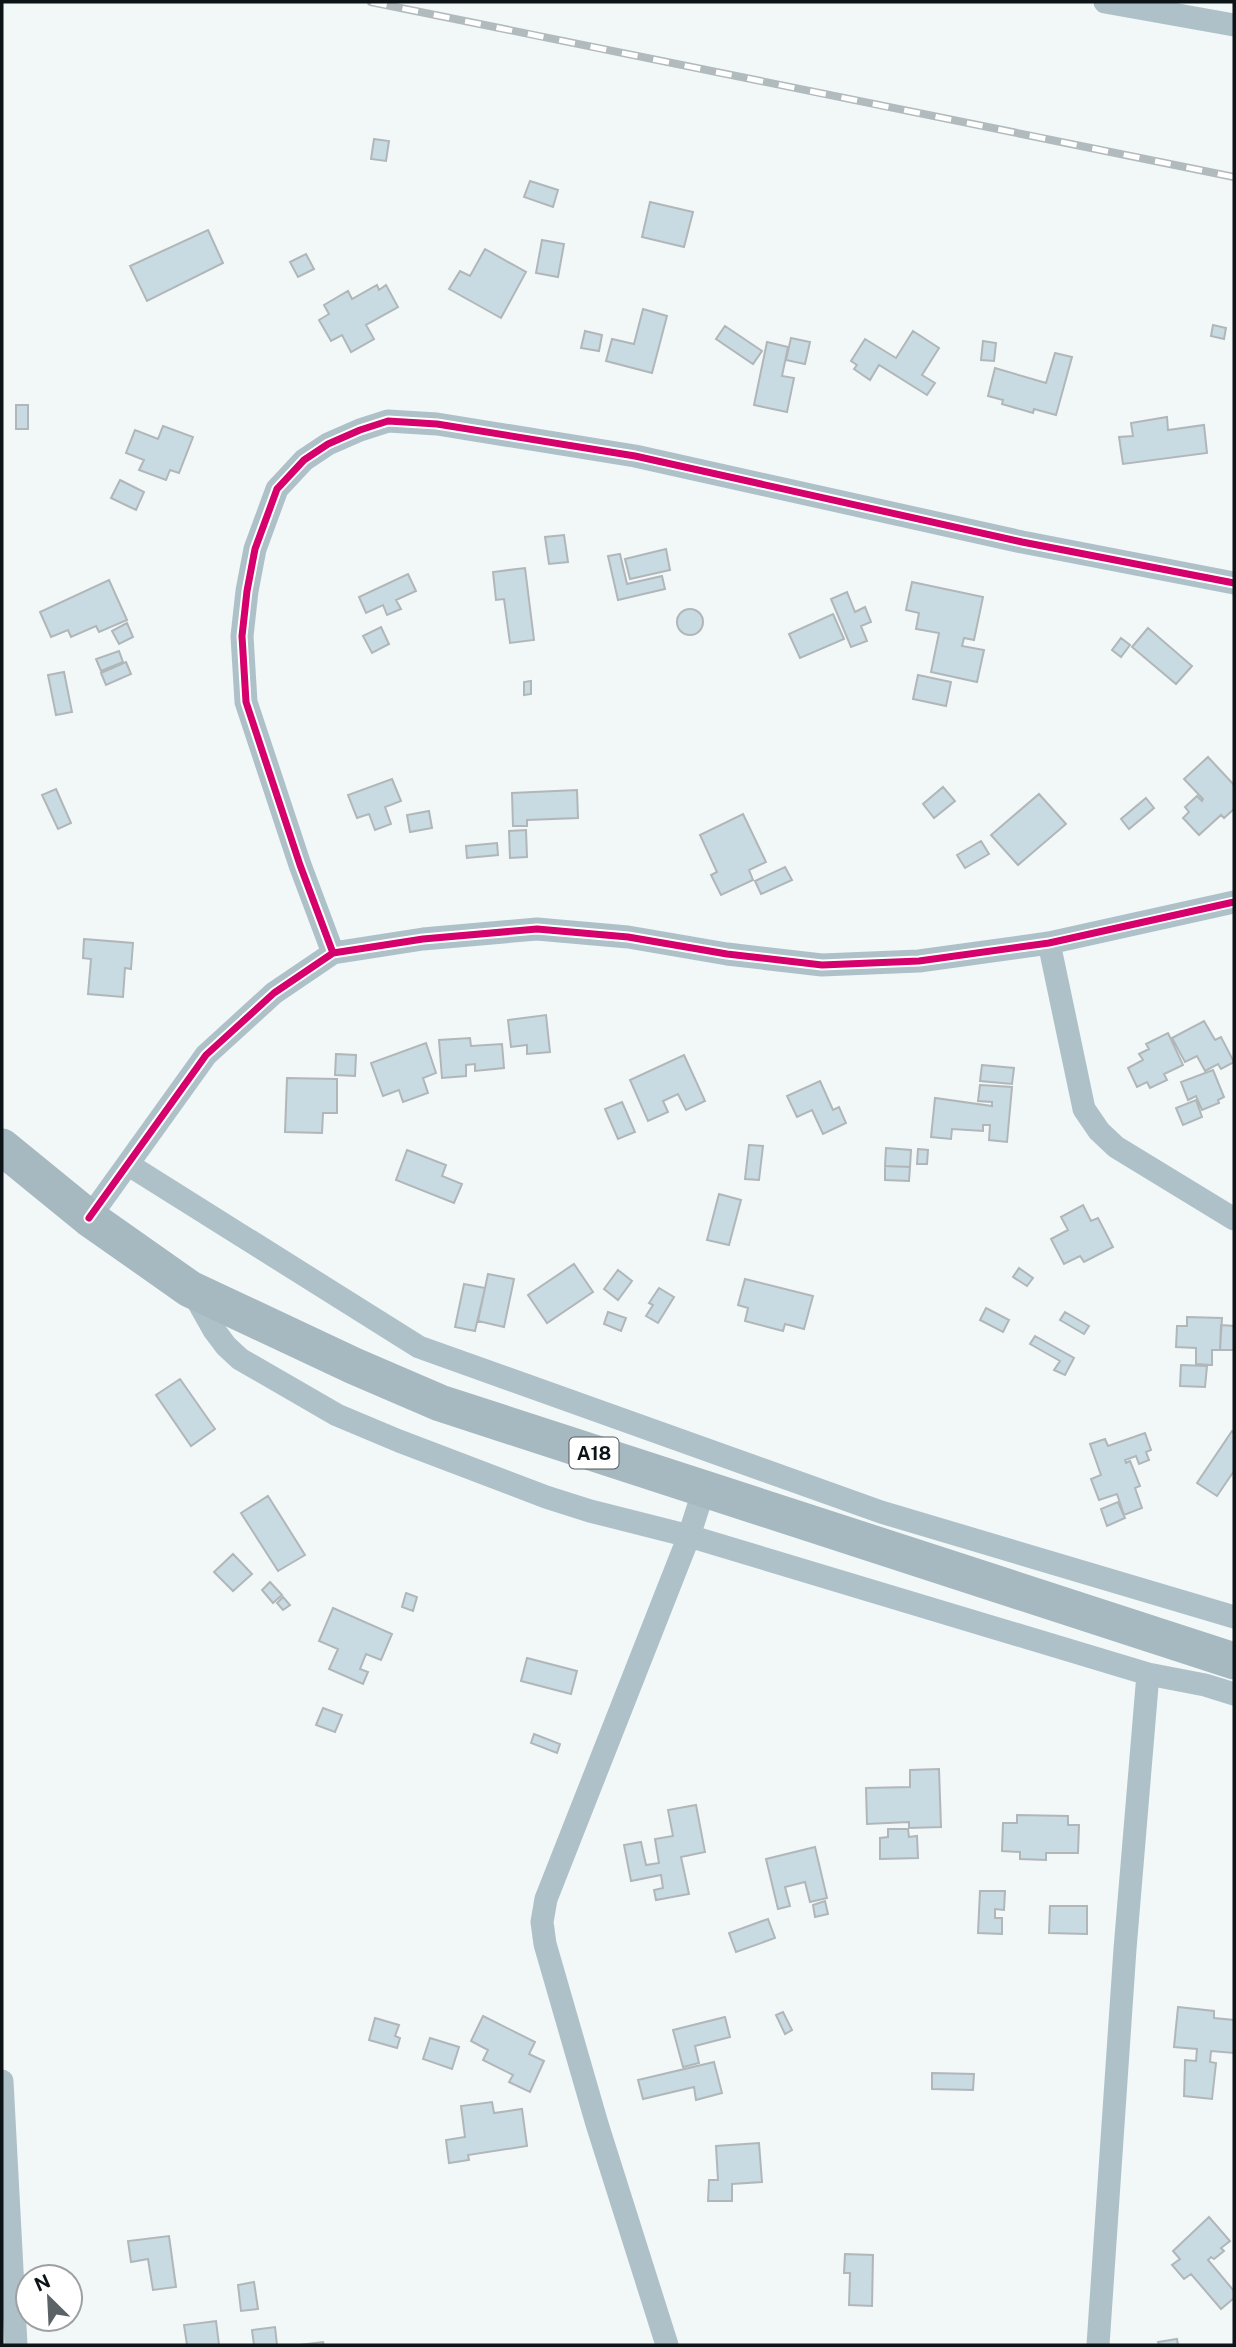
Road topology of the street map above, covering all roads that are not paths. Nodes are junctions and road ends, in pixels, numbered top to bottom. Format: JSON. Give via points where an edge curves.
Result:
{"nodes":[{"id":1,"x":1105,"y":2,"type":"edge"},
{"id":2,"x":1234,"y":25,"type":"edge"},
{"id":3,"x":1234,"y":583,"type":"edge"},
{"id":4,"x":1234,"y":902,"type":"edge"},
{"id":5,"x":1049,"y":943,"type":"junction"},
{"id":6,"x":332,"y":953,"type":"junction"},
{"id":7,"x":2,"y":1147,"type":"edge"},
{"id":8,"x":129,"y":1165,"type":"junction"},
{"id":9,"x":89,"y":1218,"type":"junction"},
{"id":10,"x":1234,"y":1219,"type":"edge"},
{"id":11,"x":190,"y":1289,"type":"junction"},
{"id":12,"x":704,"y":1489,"type":"junction"},
{"id":13,"x":689,"y":1536,"type":"junction"},
{"id":14,"x":1234,"y":1616,"type":"edge"},
{"id":15,"x":1234,"y":1661,"type":"edge"},
{"id":16,"x":1149,"y":1674,"type":"junction"},
{"id":17,"x":1234,"y":1694,"type":"edge"},
{"id":18,"x":2,"y":2081,"type":"edge"},
{"id":19,"x":16,"y":2345,"type":"edge"},
{"id":20,"x":667,"y":2345,"type":"edge"},
{"id":21,"x":1098,"y":2345,"type":"edge"}],
"edges":[{"from":1,"to":2,"type":"street"},
{"from":3,"to":6,"type":"street","via":[[1022,542],[635,456],[437,424],[388,421],[360,430],[304,460],[277,489],[255,549],[242,636],[246,702]]},
{"from":4,"to":5,"type":"street"},
{"from":5,"to":6,"type":"street","via":[[919,961],[822,965],[628,936],[537,929]]},
{"from":5,"to":10,"type":"street","via":[[1084,1109],[1099,1132]]},
{"from":6,"to":8,"type":"street","via":[[274,993],[206,1055]]},
{"from":7,"to":9,"type":"highway","number":"A18"},
{"from":8,"to":9,"type":"street"},
{"from":8,"to":14,"type":"street","via":[[419,1347],[881,1512]]},
{"from":9,"to":11,"type":"highway","number":"A18"},
{"from":11,"to":12,"type":"highway","number":"A18","via":[[440,1403]]},
{"from":11,"to":13,"type":"street","via":[[214,1331],[240,1359],[337,1415],[546,1497]]},
{"from":12,"to":13,"type":"street"},
{"from":12,"to":15,"type":"highway","number":"A18"},
{"from":13,"to":16,"type":"street"},
{"from":13,"to":20,"type":"street","via":[[546,1899],[542,1922],[597,2124]]},
{"from":16,"to":17,"type":"street"},
{"from":16,"to":21,"type":"street"},
{"from":18,"to":19,"type":"street"}]}
